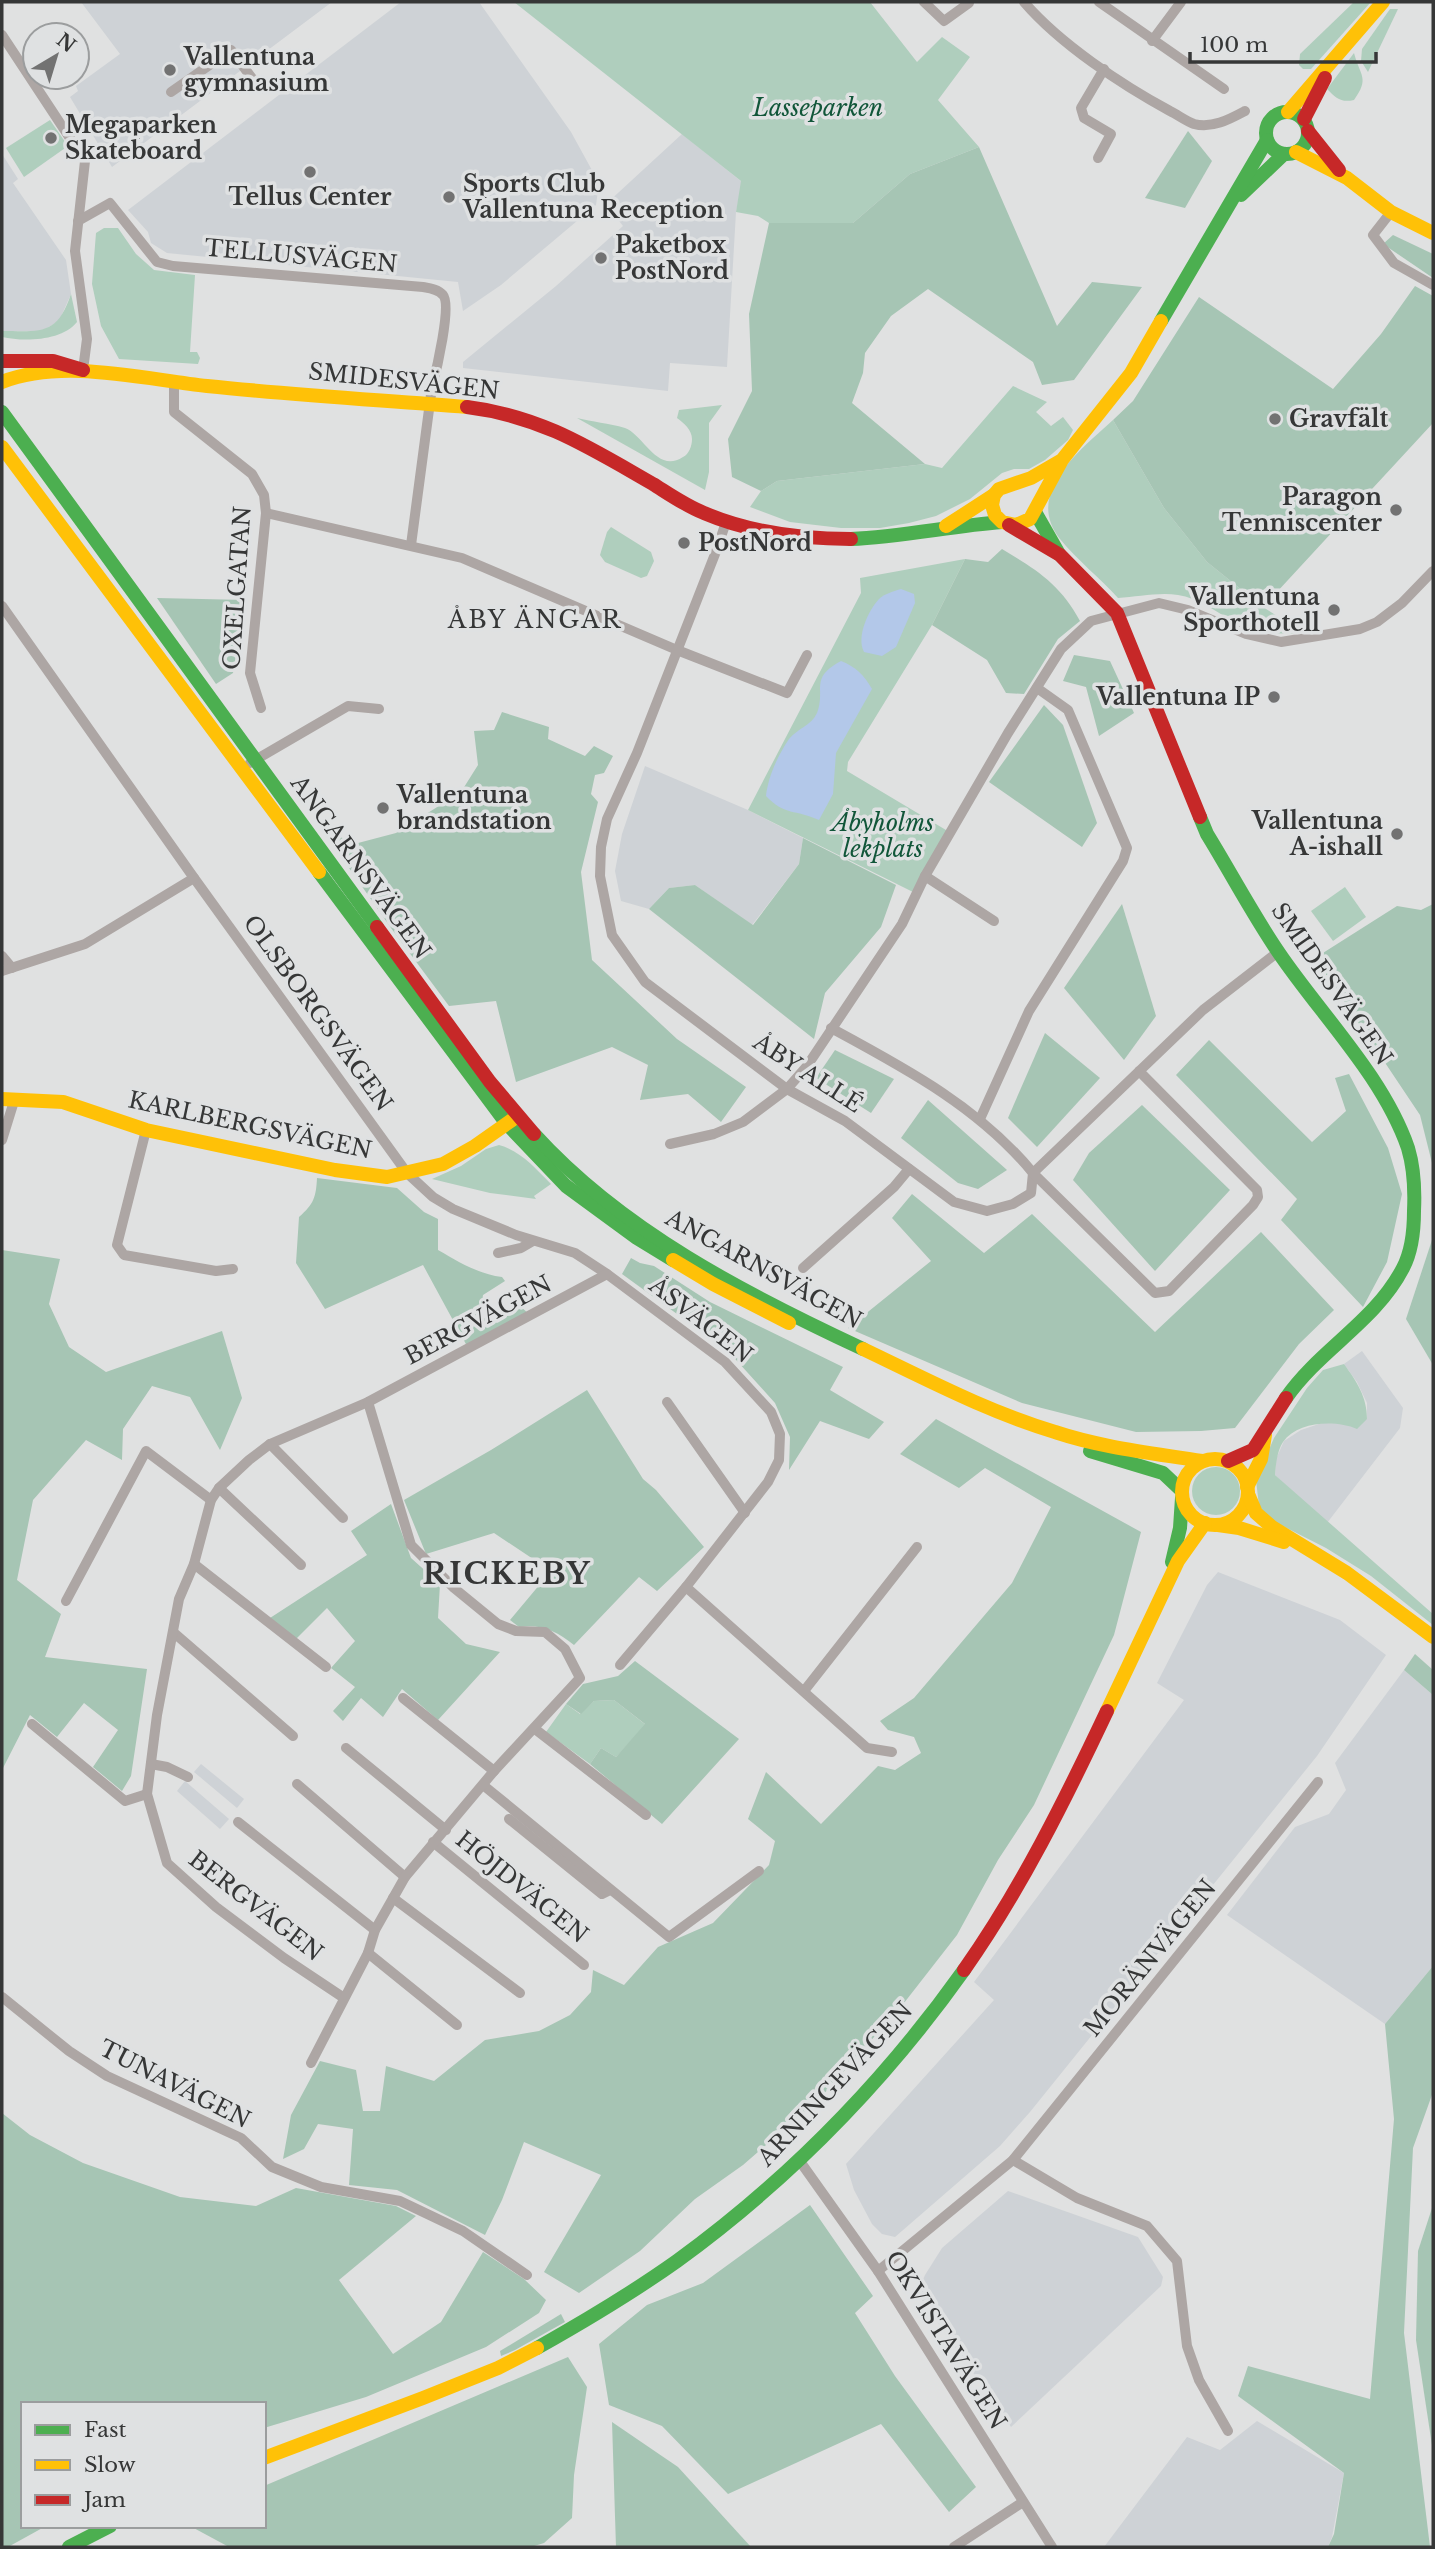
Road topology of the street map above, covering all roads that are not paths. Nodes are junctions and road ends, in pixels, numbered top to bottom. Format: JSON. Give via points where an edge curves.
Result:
{"nodes":[{"id":1,"x":924,"y":2,"type":"edge"},
{"id":2,"x":967,"y":2,"type":"edge"},
{"id":3,"x":1024,"y":2,"type":"edge"},
{"id":4,"x":1099,"y":2,"type":"edge"},
{"id":5,"x":1181,"y":2,"type":"edge"},
{"id":6,"x":1383,"y":2,"type":"edge"},
{"id":7,"x":2,"y":36,"type":"edge"},
{"id":8,"x":1152,"y":41,"type":"junction"},
{"id":9,"x":1336,"y":58,"type":"junction"},
{"id":10,"x":1104,"y":69,"type":"junction"},
{"id":11,"x":260,"y":89,"type":"dead end"},
{"id":12,"x":1224,"y":89,"type":"dead end"},
{"id":13,"x":171,"y":92,"type":"dead end"},
{"id":14,"x":1245,"y":111,"type":"dead end"},
{"id":15,"x":1288,"y":112,"type":"junction"},
{"id":16,"x":1306,"y":125,"type":"junction"},
{"id":17,"x":1267,"y":140,"type":"junction"},
{"id":18,"x":1290,"y":153,"type":"junction"},
{"id":19,"x":1098,"y":158,"type":"dead end"},
{"id":20,"x":1347,"y":178,"type":"junction"},
{"id":21,"x":1227,"y":208,"type":"junction"},
{"id":22,"x":1391,"y":212,"type":"junction"},
{"id":23,"x":78,"y":221,"type":"junction"},
{"id":24,"x":1433,"y":233,"type":"edge"},
{"id":25,"x":1433,"y":285,"type":"edge"},
{"id":26,"x":2,"y":361,"type":"edge"},
{"id":27,"x":83,"y":370,"type":"junction"},
{"id":28,"x":2,"y":382,"type":"edge"},
{"id":29,"x":174,"y":383,"type":"junction"},
{"id":30,"x":430,"y":402,"type":"junction"},
{"id":31,"x":2,"y":412,"type":"edge"},
{"id":32,"x":2,"y":447,"type":"edge"},
{"id":33,"x":1062,"y":460,"type":"junction"},
{"id":34,"x":1016,"y":482,"type":"junction"},
{"id":35,"x":994,"y":495,"type":"junction"},
{"id":36,"x":1036,"y":506,"type":"junction"},
{"id":37,"x":266,"y":513,"type":"junction"},
{"id":38,"x":726,"y":522,"type":"junction"},
{"id":39,"x":1005,"y":524,"type":"junction"},
{"id":40,"x":945,"y":527,"type":"junction"},
{"id":41,"x":411,"y":545,"type":"junction"},
{"id":42,"x":1060,"y":555,"type":"junction"},
{"id":43,"x":1433,"y":570,"type":"edge"},
{"id":44,"x":2,"y":606,"type":"edge"},
{"id":45,"x":1117,"y":613,"type":"junction"},
{"id":46,"x":1274,"y":641,"type":"junction"},
{"id":47,"x":677,"y":650,"type":"junction"},
{"id":48,"x":1280,"y":653,"type":"dead end"},
{"id":49,"x":807,"y":655,"type":"dead end"},
{"id":50,"x":1037,"y":688,"type":"junction"},
{"id":51,"x":261,"y":708,"type":"dead end"},
{"id":52,"x":379,"y":709,"type":"dead end"},
{"id":53,"x":249,"y":763,"type":"junction"},
{"id":54,"x":925,"y":876,"type":"junction"},
{"id":55,"x":194,"y":878,"type":"junction"},
{"id":56,"x":994,"y":921,"type":"dead end"},
{"id":57,"x":1278,"y":952,"type":"junction"},
{"id":58,"x":2,"y":956,"type":"edge"},
{"id":59,"x":7,"y":969,"type":"edge"},
{"id":60,"x":831,"y":1028,"type":"junction"},
{"id":61,"x":1139,"y":1070,"type":"junction"},
{"id":62,"x":787,"y":1089,"type":"junction"},
{"id":63,"x":8,"y":1099,"type":"edge"},
{"id":64,"x":512,"y":1119,"type":"junction"},
{"id":65,"x":980,"y":1119,"type":"junction"},
{"id":66,"x":146,"y":1130,"type":"junction"},
{"id":67,"x":2,"y":1140,"type":"edge"},
{"id":68,"x":670,"y":1144,"type":"dead end"},
{"id":69,"x":909,"y":1169,"type":"junction"},
{"id":70,"x":407,"y":1173,"type":"junction"},
{"id":71,"x":1033,"y":1173,"type":"junction"},
{"id":72,"x":533,"y":1241,"type":"junction"},
{"id":73,"x":498,"y":1253,"type":"dead end"},
{"id":74,"x":803,"y":1268,"type":"dead end"},
{"id":75,"x":233,"y":1269,"type":"dead end"},
{"id":76,"x":607,"y":1274,"type":"junction"},
{"id":77,"x":368,"y":1402,"type":"junction"},
{"id":78,"x":667,"y":1402,"type":"dead end"},
{"id":79,"x":1266,"y":1431,"type":"junction"},
{"id":80,"x":270,"y":1444,"type":"junction"},
{"id":81,"x":1202,"y":1461,"type":"junction"},
{"id":82,"x":1228,"y":1461,"type":"junction"},
{"id":83,"x":219,"y":1488,"type":"junction"},
{"id":84,"x":1247,"y":1491,"type":"junction"},
{"id":85,"x":1182,"y":1494,"type":"junction"},
{"id":86,"x":211,"y":1500,"type":"junction"},
{"id":87,"x":746,"y":1513,"type":"junction"},
{"id":88,"x":343,"y":1518,"type":"dead end"},
{"id":89,"x":1211,"y":1524,"type":"junction"},
{"id":90,"x":917,"y":1547,"type":"dead end"},
{"id":91,"x":1312,"y":1552,"type":"junction"},
{"id":92,"x":194,"y":1563,"type":"junction"},
{"id":93,"x":301,"y":1565,"type":"dead end"},
{"id":94,"x":1168,"y":1579,"type":"junction"},
{"id":95,"x":687,"y":1587,"type":"junction"},
{"id":96,"x":66,"y":1601,"type":"dead end"},
{"id":97,"x":173,"y":1632,"type":"junction"},
{"id":98,"x":1433,"y":1637,"type":"edge"},
{"id":99,"x":620,"y":1665,"type":"dead end"},
{"id":100,"x":326,"y":1667,"type":"dead end"},
{"id":101,"x":804,"y":1691,"type":"junction"},
{"id":102,"x":403,"y":1698,"type":"dead end"},
{"id":103,"x":32,"y":1724,"type":"dead end"},
{"id":104,"x":535,"y":1729,"type":"junction"},
{"id":105,"x":293,"y":1735,"type":"dead end"},
{"id":106,"x":346,"y":1748,"type":"dead end"},
{"id":107,"x":892,"y":1752,"type":"dead end"},
{"id":108,"x":151,"y":1764,"type":"junction"},
{"id":109,"x":494,"y":1771,"type":"junction"},
{"id":110,"x":188,"y":1777,"type":"dead end"},
{"id":111,"x":1318,"y":1782,"type":"dead end"},
{"id":112,"x":297,"y":1784,"type":"dead end"},
{"id":113,"x":483,"y":1785,"type":"junction"},
{"id":114,"x":148,"y":1794,"type":"junction"},
{"id":115,"x":646,"y":1815,"type":"dead end"},
{"id":116,"x":509,"y":1819,"type":"dead end"},
{"id":117,"x":238,"y":1822,"type":"dead end"},
{"id":118,"x":446,"y":1830,"type":"junction"},
{"id":119,"x":433,"y":1842,"type":"junction"},
{"id":120,"x":759,"y":1871,"type":"dead end"},
{"id":121,"x":405,"y":1877,"type":"junction"},
{"id":122,"x":610,"y":1890,"type":"junction"},
{"id":123,"x":393,"y":1898,"type":"junction"},
{"id":124,"x":375,"y":1930,"type":"junction"},
{"id":125,"x":368,"y":1953,"type":"junction"},
{"id":126,"x":584,"y":1965,"type":"dead end"},
{"id":127,"x":520,"y":1993,"type":"dead end"},
{"id":128,"x":2,"y":1997,"type":"edge"},
{"id":129,"x":344,"y":1998,"type":"junction"},
{"id":130,"x":457,"y":2025,"type":"dead end"},
{"id":131,"x":311,"y":2063,"type":"dead end"},
{"id":132,"x":799,"y":2160,"type":"junction"},
{"id":133,"x":1013,"y":2160,"type":"junction"},
{"id":134,"x":878,"y":2271,"type":"junction"},
{"id":135,"x":527,"y":2275,"type":"dead end"},
{"id":136,"x":1228,"y":2431,"type":"dead end"},
{"id":137,"x":266,"y":2457,"type":"edge"},
{"id":138,"x":1023,"y":2502,"type":"junction"},
{"id":139,"x":106,"y":2528,"type":"edge"},
{"id":140,"x":69,"y":2547,"type":"edge"},
{"id":141,"x":954,"y":2547,"type":"edge"},
{"id":142,"x":1052,"y":2547,"type":"edge"}],
"edges":[{"from":1,"to":2,"type":"street","via":[[944,21]]},
{"from":3,"to":10,"type":"street","via":[[1066,43]]},
{"from":4,"to":8,"type":"street"},
{"from":5,"to":8,"type":"street"},
{"from":6,"to":9,"type":"main road"},
{"from":7,"to":23,"type":"street","via":[[85,161]]},
{"from":8,"to":12,"type":"street"},
{"from":9,"to":15,"type":"main road"},
{"from":9,"to":16,"type":"main road"},
{"from":10,"to":14,"type":"street","via":[[1194,124],[1213,124]]},
{"from":10,"to":19,"type":"street","via":[[1082,108],[1084,118],[1111,134]]},
{"from":11,"to":13,"type":"street","via":[[230,50]]},
{"from":15,"to":16,"type":"main road","via":[[1299,115]]},
{"from":15,"to":17,"type":"main road","via":[[1272,118]]},
{"from":16,"to":18,"type":"main road","via":[[1306,144]]},
{"from":16,"to":20,"type":"main road"},
{"from":17,"to":18,"type":"main road","via":[[1274,149]]},
{"from":17,"to":21,"type":"main road"},
{"from":18,"to":20,"type":"main road"},
{"from":18,"to":21,"type":"main road"},
{"from":20,"to":22,"type":"main road"},
{"from":21,"to":33,"type":"main road","via":[[1131,373]]},
{"from":22,"to":24,"type":"main road"},
{"from":22,"to":25,"type":"street","via":[[1373,235],[1394,263]]},
{"from":23,"to":27,"type":"street","via":[[75,251],[87,339]]},
{"from":23,"to":30,"type":"street","name":"TELLUSVÄGEN","via":[[110,203],[157,262],[173,267],[434,289],[446,301]]},
{"from":26,"to":27,"type":"main road","name":"SMIDESVÄGEN","via":[[67,362]]},
{"from":27,"to":28,"type":"main road","name":"SMIDESVÄGEN","via":[[16,375]]},
{"from":27,"to":29,"type":"main road","name":"SMIDESVÄGEN"},
{"from":29,"to":30,"type":"main road","name":"SMIDESVÄGEN"},
{"from":29,"to":37,"type":"street","name":"OXELGATAN","via":[[174,412],[252,474],[264,495]]},
{"from":30,"to":38,"type":"main road","name":"SMIDESVÄGEN","via":[[517,416],[566,434],[665,493]]},
{"from":30,"to":41,"type":"street"},
{"from":31,"to":53,"type":"main road","name":"ANGARNSVÄGEN"},
{"from":32,"to":53,"type":"main road","name":"ANGARNSVÄGEN"},
{"from":33,"to":34,"type":"main road"},
{"from":33,"to":36,"type":"main road"},
{"from":34,"to":35,"type":"main road"},
{"from":34,"to":36,"type":"main road","via":[[1029,488]]},
{"from":35,"to":39,"type":"main road","via":[[995,515]]},
{"from":35,"to":40,"type":"main road","name":"SMIDESVÄGEN"},
{"from":36,"to":39,"type":"main road","via":[[1024,523]]},
{"from":36,"to":42,"type":"main road"},
{"from":37,"to":41,"type":"street"},
{"from":37,"to":51,"type":"street","name":"OXELGATAN","via":[[250,673]]},
{"from":38,"to":40,"type":"main road","name":"SMIDESVÄGEN","via":[[809,539],[894,537]]},
{"from":38,"to":47,"type":"street","name":"ÅBY ALLÉ"},
{"from":39,"to":40,"type":"main road","name":"SMIDESVÄGEN"},
{"from":39,"to":42,"type":"main road"},
{"from":41,"to":47,"type":"street","via":[[462,558]]},
{"from":42,"to":45,"type":"main road","name":"SMIDESVÄGEN"},
{"from":43,"to":46,"type":"street","via":[[1377,622],[1360,629]]},
{"from":44,"to":55,"type":"street","name":"OLSBORGSVÄGEN"},
{"from":45,"to":46,"type":"street","via":[[1160,603]]},
{"from":45,"to":50,"type":"street","via":[[1091,621],[1061,649]]},
{"from":45,"to":57,"type":"main road","name":"SMIDESVÄGEN","via":[[1207,834]]},
{"from":46,"to":48,"type":"street"},
{"from":47,"to":49,"type":"street","via":[[788,694]]},
{"from":47,"to":62,"type":"street","name":"ÅBY ALLÉ","via":[[607,819],[600,876],[612,935],[645,982]]},
{"from":50,"to":54,"type":"street"},
{"from":50,"to":65,"type":"street","via":[[1068,710],[1127,848],[1029,1011]]},
{"from":52,"to":53,"type":"street","via":[[348,706]]},
{"from":53,"to":64,"type":"main road","name":"ANGARNSVÄGEN","via":[[311,865]]},
{"from":54,"to":56,"type":"street"},
{"from":54,"to":60,"type":"street","via":[[902,924]]},
{"from":55,"to":59,"type":"street","via":[[85,944]]},
{"from":55,"to":70,"type":"street","name":"OLSBORGSVÄGEN"},
{"from":57,"to":61,"type":"street","via":[[1203,1010]]},
{"from":57,"to":79,"type":"main road","name":"SMIDESVÄGEN","via":[[1391,1110],[1408,1149],[1415,1186],[1414,1231],[1404,1266],[1386,1295],[1367,1318],[1312,1365]]},
{"from":58,"to":59,"type":"street"},
{"from":60,"to":62,"type":"street"},
{"from":60,"to":65,"type":"street","via":[[930,1083]]},
{"from":61,"to":71,"type":"street"},
{"from":61,"to":71,"type":"street","via":[[1258,1190],[1253,1205],[1169,1291],[1156,1293]]},
{"from":62,"to":68,"type":"street","via":[[743,1122]]},
{"from":62,"to":69,"type":"street","name":"ÅBY ALLÉ","via":[[845,1121]]},
{"from":63,"to":66,"type":"main road","name":"KARLBERGSVÄGEN","via":[[62,1102]]},
{"from":63,"to":67,"type":"street"},
{"from":64,"to":70,"type":"main road","name":"KARLBERGSVÄGEN","via":[[443,1164]]},
{"from":64,"to":81,"type":"main road","name":"ANGARNSVÄGEN","via":[[582,1182],[648,1232],[825,1331],[992,1410],[1080,1440]]},
{"from":64,"to":85,"type":"main road","name":"ANGARNSVÄGEN","via":[[566,1186],[636,1238],[713,1284],[947,1398],[1030,1432],[1163,1473]]},
{"from":65,"to":71,"type":"street"},
{"from":66,"to":70,"type":"main road","name":"KARLBERGSVÄGEN","via":[[335,1170],[387,1178]]},
{"from":66,"to":75,"type":"street","via":[[117,1245],[124,1255],[216,1271]]},
{"from":69,"to":71,"type":"street","name":"ÅBY ALLÉ","via":[[954,1202],[987,1211],[1013,1204],[1031,1192]]},
{"from":69,"to":74,"type":"street"},
{"from":70,"to":72,"type":"street","name":"ÅSVÄGEN","via":[[453,1209]]},
{"from":72,"to":73,"type":"street"},
{"from":72,"to":76,"type":"street","name":"ÅSVÄGEN","via":[[575,1253]]},
{"from":76,"to":77,"type":"street","name":"BERGVÄGEN"},
{"from":76,"to":87,"type":"street","name":"ÅSVÄGEN","via":[[725,1362],[771,1412],[780,1434],[779,1460]]},
{"from":77,"to":80,"type":"street","name":"BERGVÄGEN"},
{"from":77,"to":104,"type":"street","name":"HÖJDVÄGEN","via":[[411,1545],[498,1624],[516,1631],[545,1632],[565,1649],[580,1678]]},
{"from":78,"to":87,"type":"street"},
{"from":79,"to":82,"type":"main road","name":"SMIDESVÄGEN","via":[[1253,1450]]},
{"from":79,"to":84,"type":"main road","name":"SMIDESVÄGEN","via":[[1261,1459]]},
{"from":80,"to":83,"type":"street","name":"BERGVÄGEN"},
{"from":80,"to":88,"type":"street"},
{"from":81,"to":82,"type":"main road"},
{"from":81,"to":85,"type":"main road","via":[[1188,1472]]},
{"from":82,"to":84,"type":"main road","via":[[1244,1475]]},
{"from":83,"to":86,"type":"street","name":"BERGVÄGEN"},
{"from":83,"to":93,"type":"street"},
{"from":84,"to":89,"type":"main road","via":[[1239,1514]]},
{"from":84,"to":91,"type":"main road","via":[[1256,1513]]},
{"from":85,"to":89,"type":"main road","via":[[1192,1516]]},
{"from":85,"to":94,"type":"main road","name":"ARNINGEVÄGEN","via":[[1180,1528]]},
{"from":86,"to":92,"type":"street","name":"BERGVÄGEN"},
{"from":86,"to":96,"type":"street","via":[[146,1451]]},
{"from":87,"to":95,"type":"street","name":"ÅSVÄGEN"},
{"from":89,"to":91,"type":"main road","via":[[1271,1537]]},
{"from":89,"to":94,"type":"main road","name":"ARNINGEVÄGEN","via":[[1192,1536]]},
{"from":90,"to":101,"type":"street"},
{"from":91,"to":98,"type":"main road"},
{"from":92,"to":97,"type":"street","name":"BERGVÄGEN","via":[[179,1599]]},
{"from":92,"to":100,"type":"street"},
{"from":94,"to":132,"type":"main road","name":"ARNINGEVÄGEN","via":[[1063,1804],[1013,1898],[932,2015]]},
{"from":95,"to":99,"type":"street","name":"ÅSVÄGEN"},
{"from":95,"to":101,"type":"street"},
{"from":97,"to":105,"type":"street"},
{"from":97,"to":108,"type":"street","name":"BERGVÄGEN"},
{"from":101,"to":107,"type":"street","via":[[867,1748]]},
{"from":102,"to":109,"type":"street"},
{"from":103,"to":114,"type":"street","via":[[125,1801]]},
{"from":104,"to":109,"type":"street","name":"HÖJDVÄGEN"},
{"from":104,"to":115,"type":"street"},
{"from":106,"to":118,"type":"street","name":"HÖJDVÄGEN"},
{"from":108,"to":110,"type":"street"},
{"from":108,"to":114,"type":"street","name":"BERGVÄGEN"},
{"from":109,"to":113,"type":"street","name":"HÖJDVÄGEN"},
{"from":111,"to":133,"type":"street","name":"MORÄNVÄGEN"},
{"from":112,"to":121,"type":"street"},
{"from":113,"to":118,"type":"street","name":"HÖJDVÄGEN"},
{"from":113,"to":122,"type":"street","name":"HÖJDVÄGEN"},
{"from":114,"to":129,"type":"street","name":"BERGVÄGEN","via":[[167,1863],[216,1907]]},
{"from":116,"to":122,"type":"street","name":"HÖJDVÄGEN","via":[[602,1894]]},
{"from":117,"to":124,"type":"street"},
{"from":118,"to":119,"type":"street","name":"HÖJDVÄGEN"},
{"from":119,"to":121,"type":"street","name":"HÖJDVÄGEN"},
{"from":119,"to":126,"type":"street","name":"HÖJDVÄGEN"},
{"from":120,"to":122,"type":"street","name":"HÖJDVÄGEN","via":[[668,1937]]},
{"from":121,"to":123,"type":"street","name":"HÖJDVÄGEN"},
{"from":123,"to":124,"type":"street","name":"HÖJDVÄGEN"},
{"from":123,"to":127,"type":"street"},
{"from":124,"to":125,"type":"street","name":"HÖJDVÄGEN"},
{"from":125,"to":129,"type":"street","name":"HÖJDVÄGEN"},
{"from":125,"to":130,"type":"street"},
{"from":128,"to":135,"type":"street","name":"TUNAVÄGEN","via":[[78,2058],[152,2099],[241,2138],[272,2167],[321,2187],[400,2201],[464,2231]]},
{"from":129,"to":131,"type":"street","name":"HÖJDVÄGEN"},
{"from":132,"to":134,"type":"street","name":"OKVISTAVÄGEN"},
{"from":132,"to":137,"type":"main road","name":"ARNINGEVÄGEN","via":[[708,2239],[526,2355],[373,2419]]},
{"from":133,"to":134,"type":"street","name":"MORÄNVÄGEN"},
{"from":133,"to":136,"type":"street","via":[[1077,2198],[1147,2227],[1177,2261],[1187,2346],[1199,2380]]},
{"from":134,"to":138,"type":"street","name":"OKVISTAVÄGEN"},
{"from":138,"to":141,"type":"street"},
{"from":138,"to":142,"type":"street","name":"OKVISTAVÄGEN"},
{"from":139,"to":140,"type":"main road"}]}
